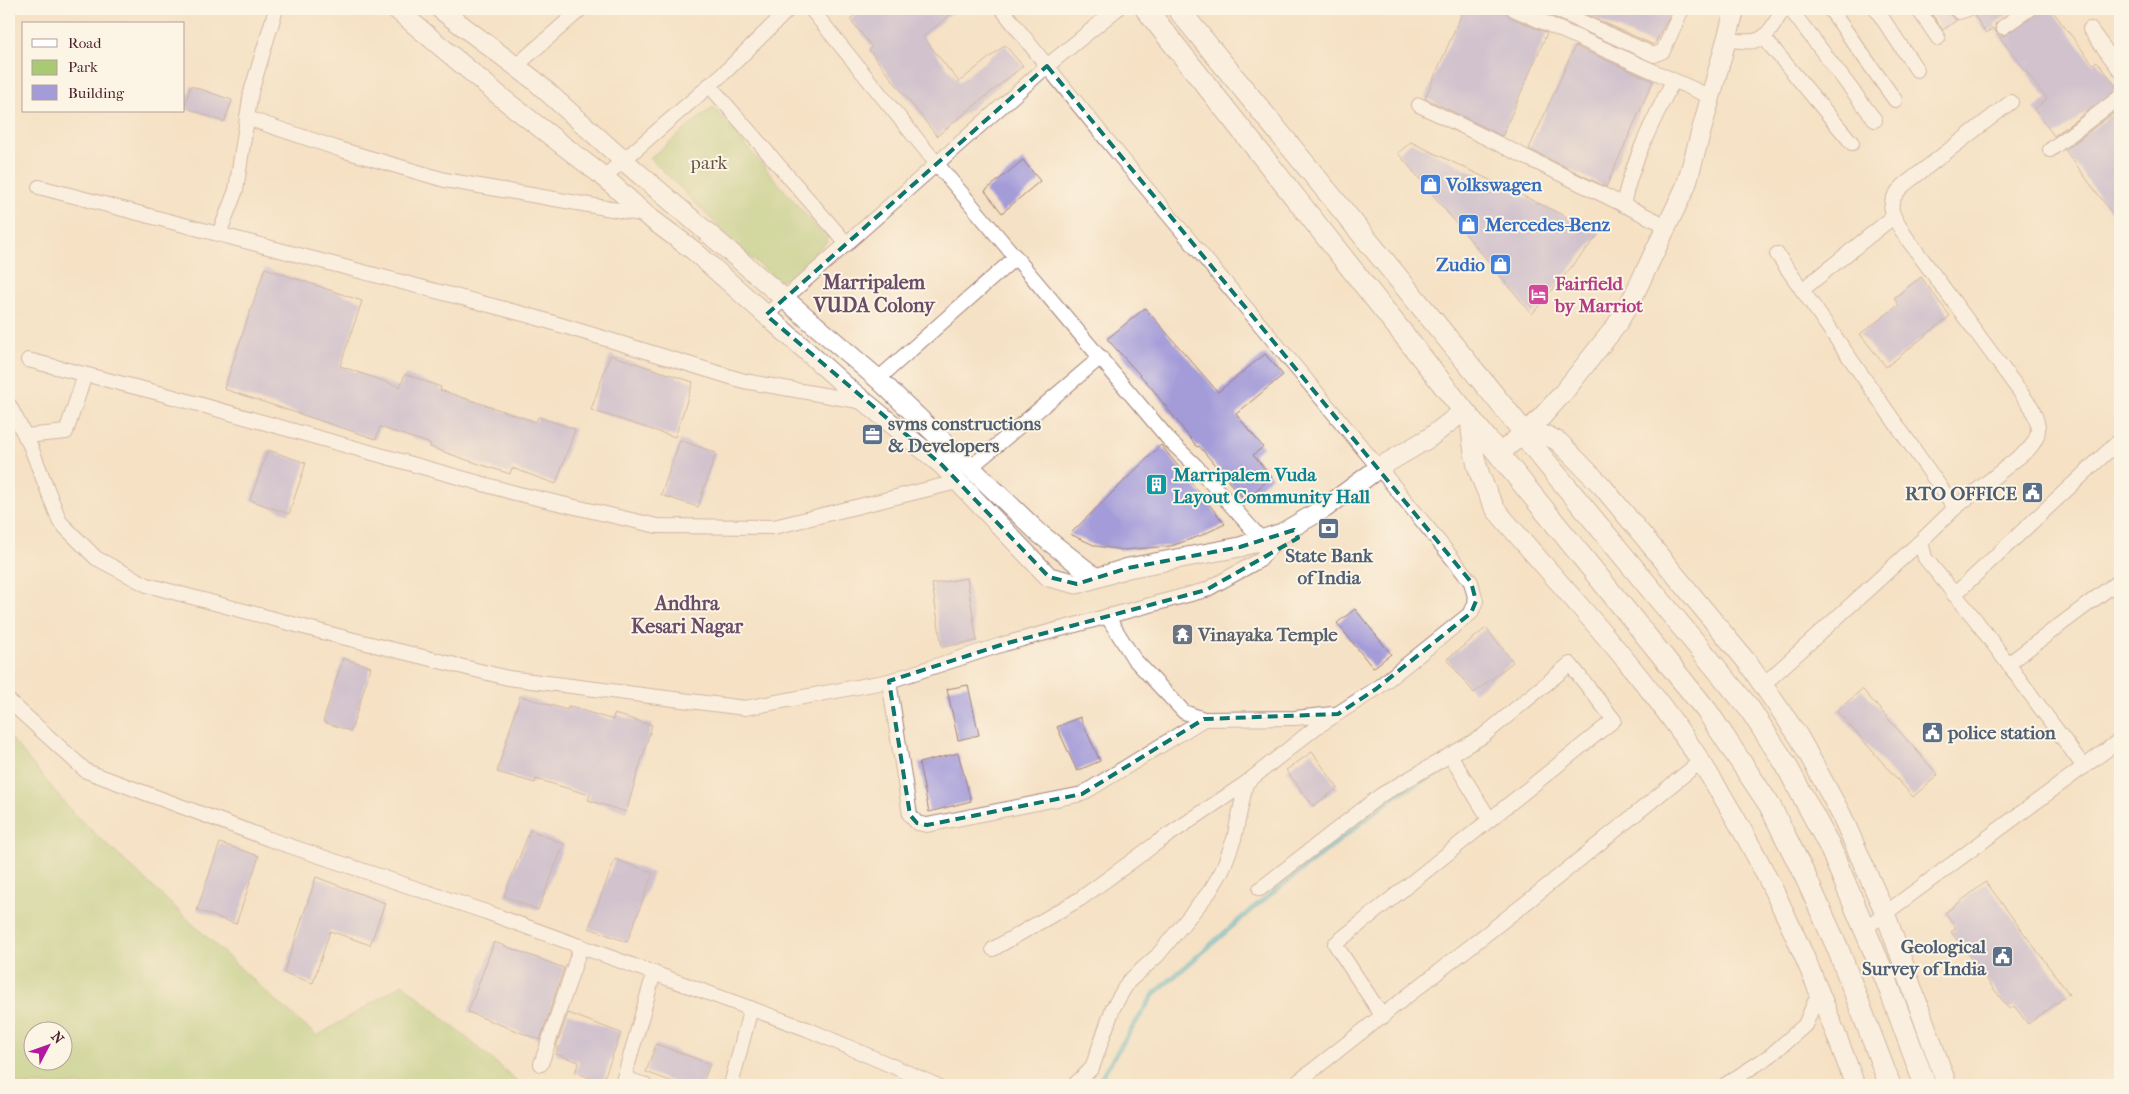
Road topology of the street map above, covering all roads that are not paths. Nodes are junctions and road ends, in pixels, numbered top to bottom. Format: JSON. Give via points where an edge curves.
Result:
{"nodes":[{"id":1,"x":276,"y":9,"type":"edge"},
{"id":2,"x":396,"y":9,"type":"edge"},
{"id":3,"x":440,"y":9,"type":"edge"},
{"id":4,"x":581,"y":9,"type":"edge"},
{"id":5,"x":789,"y":9,"type":"edge"},
{"id":6,"x":811,"y":9,"type":"edge"},
{"id":7,"x":1002,"y":9,"type":"edge"},
{"id":8,"x":1117,"y":9,"type":"edge"},
{"id":9,"x":1146,"y":9,"type":"edge"},
{"id":10,"x":1178,"y":9,"type":"edge"},
{"id":11,"x":1514,"y":9,"type":"edge"},
{"id":12,"x":1554,"y":9,"type":"edge"},
{"id":13,"x":1682,"y":9,"type":"edge"},
{"id":14,"x":1735,"y":9,"type":"edge"},
{"id":15,"x":1783,"y":9,"type":"edge"},
{"id":16,"x":1790,"y":9,"type":"edge"},
{"id":17,"x":1830,"y":9,"type":"edge"},
{"id":18,"x":1876,"y":9,"type":"edge"},
{"id":19,"x":1918,"y":9,"type":"edge"},
{"id":20,"x":1956,"y":9,"type":"edge"},
{"id":21,"x":1968,"y":9,"type":"edge"},
{"id":22,"x":2029,"y":9,"type":"edge"},
{"id":23,"x":2003,"y":27,"type":"dead end"},
{"id":24,"x":2090,"y":29,"type":"dead end"},
{"id":25,"x":1938,"y":38,"type":"dead end"},
{"id":26,"x":1727,"y":39,"type":"junction"},
{"id":27,"x":1765,"y":39,"type":"junction"},
{"id":28,"x":516,"y":66,"type":"junction"},
{"id":29,"x":1046,"y":66,"type":"junction"},
{"id":30,"x":1917,"y":70,"type":"dead end"},
{"id":31,"x":2120,"y":70,"type":"edge"},
{"id":32,"x":1673,"y":81,"type":"junction"},
{"id":33,"x":709,"y":86,"type":"junction"},
{"id":34,"x":1711,"y":97,"type":"junction"},
{"id":35,"x":2120,"y":98,"type":"edge"},
{"id":36,"x":1896,"y":100,"type":"dead end"},
{"id":37,"x":2011,"y":102,"type":"dead end"},
{"id":38,"x":1419,"y":105,"type":"dead end"},
{"id":39,"x":247,"y":118,"type":"junction"},
{"id":40,"x":1875,"y":120,"type":"dead end"},
{"id":41,"x":1852,"y":143,"type":"dead end"},
{"id":42,"x":2050,"y":150,"type":"dead end"},
{"id":43,"x":623,"y":160,"type":"junction"},
{"id":44,"x":937,"y":164,"type":"junction"},
{"id":45,"x":604,"y":177,"type":"junction"},
{"id":46,"x":39,"y":187,"type":"dead end"},
{"id":47,"x":1623,"y":205,"type":"junction"},
{"id":48,"x":646,"y":215,"type":"junction"},
{"id":49,"x":1893,"y":217,"type":"junction"},
{"id":50,"x":1667,"y":226,"type":"junction"},
{"id":51,"x":219,"y":234,"type":"junction"},
{"id":52,"x":847,"y":244,"type":"junction"},
{"id":53,"x":1776,"y":254,"type":"dead end"},
{"id":54,"x":1016,"y":258,"type":"junction"},
{"id":55,"x":1802,"y":290,"type":"junction"},
{"id":56,"x":785,"y":298,"type":"junction"},
{"id":57,"x":766,"y":315,"type":"junction"},
{"id":58,"x":1101,"y":358,"type":"junction"},
{"id":59,"x":28,"y":360,"type":"dead end"},
{"id":60,"x":85,"y":375,"type":"junction"},
{"id":61,"x":878,"y":379,"type":"junction"},
{"id":62,"x":865,"y":402,"type":"junction"},
{"id":63,"x":9,"y":405,"type":"edge"},
{"id":64,"x":1467,"y":414,"type":"junction"},
{"id":65,"x":1524,"y":432,"type":"junction"},
{"id":66,"x":25,"y":436,"type":"junction"},
{"id":67,"x":2120,"y":440,"type":"edge"},
{"id":68,"x":1500,"y":453,"type":"junction"},
{"id":69,"x":1380,"y":467,"type":"junction"},
{"id":70,"x":964,"y":475,"type":"junction"},
{"id":71,"x":1955,"y":508,"type":"junction"},
{"id":72,"x":1282,"y":533,"type":"junction"},
{"id":73,"x":1262,"y":540,"type":"junction"},
{"id":74,"x":1921,"y":541,"type":"junction"},
{"id":75,"x":1096,"y":578,"type":"junction"},
{"id":76,"x":2120,"y":580,"type":"edge"},
{"id":77,"x":1954,"y":595,"type":"junction"},
{"id":78,"x":1108,"y":616,"type":"junction"},
{"id":79,"x":2008,"y":664,"type":"junction"},
{"id":80,"x":889,"y":681,"type":"junction"},
{"id":81,"x":1764,"y":684,"type":"junction"},
{"id":82,"x":9,"y":701,"type":"edge"},
{"id":83,"x":1338,"y":714,"type":"junction"},
{"id":84,"x":1204,"y":719,"type":"junction"},
{"id":85,"x":2120,"y":740,"type":"edge"},
{"id":86,"x":1450,"y":755,"type":"junction"},
{"id":87,"x":1701,"y":761,"type":"junction"},
{"id":88,"x":2084,"y":767,"type":"junction"},
{"id":89,"x":1246,"y":783,"type":"junction"},
{"id":90,"x":1490,"y":820,"type":"junction"},
{"id":91,"x":1260,"y":889,"type":"dead end"},
{"id":92,"x":1885,"y":913,"type":"junction"},
{"id":93,"x":1864,"y":929,"type":"junction"},
{"id":94,"x":581,"y":946,"type":"junction"},
{"id":95,"x":993,"y":949,"type":"dead end"},
{"id":96,"x":654,"y":973,"type":"junction"},
{"id":97,"x":1820,"y":990,"type":"junction"},
{"id":98,"x":751,"y":1008,"type":"junction"},
{"id":99,"x":1383,"y":1016,"type":"junction"},
{"id":100,"x":541,"y":1064,"type":"dead end"},
{"id":101,"x":623,"y":1082,"type":"edge"},
{"id":102,"x":645,"y":1085,"type":"edge"},
{"id":103,"x":731,"y":1085,"type":"edge"},
{"id":104,"x":936,"y":1085,"type":"edge"},
{"id":105,"x":1074,"y":1085,"type":"edge"},
{"id":106,"x":1294,"y":1085,"type":"edge"},
{"id":107,"x":1725,"y":1085,"type":"edge"},
{"id":108,"x":1855,"y":1085,"type":"edge"},
{"id":109,"x":1890,"y":1085,"type":"edge"},
{"id":110,"x":1924,"y":1085,"type":"edge"},
{"id":111,"x":1947,"y":1085,"type":"edge"}],
"edges":[{"from":1,"to":39,"type":"street","via":[[251,92]]},
{"from":2,"to":45,"type":"street","via":[[507,102]]},
{"from":3,"to":28,"type":"street"},
{"from":4,"to":28,"type":"street"},
{"from":5,"to":33,"type":"street"},
{"from":6,"to":44,"type":"street"},
{"from":7,"to":29,"type":"street"},
{"from":8,"to":29,"type":"street"},
{"from":9,"to":64,"type":"main road"},
{"from":10,"to":65,"type":"main road"},
{"from":11,"to":32,"type":"street"},
{"from":12,"to":13,"type":"street","via":[[1654,55],[1663,52]]},
{"from":14,"to":26,"type":"street"},
{"from":15,"to":27,"type":"street"},
{"from":16,"to":40,"type":"street"},
{"from":17,"to":36,"type":"street"},
{"from":18,"to":30,"type":"street"},
{"from":19,"to":25,"type":"street"},
{"from":20,"to":21,"type":"street","via":[[1959,12]]},
{"from":22,"to":23,"type":"street"},
{"from":24,"to":31,"type":"street"},
{"from":26,"to":27,"type":"street","via":[[1757,42]]},
{"from":26,"to":34,"type":"street"},
{"from":27,"to":41,"type":"street"},
{"from":28,"to":43,"type":"street"},
{"from":29,"to":44,"type":"street"},
{"from":29,"to":69,"type":"street"},
{"from":32,"to":34,"type":"street"},
{"from":32,"to":47,"type":"street","via":[[1642,145]]},
{"from":33,"to":43,"type":"street"},
{"from":33,"to":52,"type":"street"},
{"from":34,"to":50,"type":"street","via":[[1686,186]]},
{"from":35,"to":42,"type":"street"},
{"from":37,"to":49,"type":"street","via":[[1894,194],[1890,204]]},
{"from":38,"to":47,"type":"street"},
{"from":39,"to":48,"type":"street","via":[[445,180]]},
{"from":39,"to":51,"type":"street","via":[[236,190]]},
{"from":43,"to":45,"type":"street"},
{"from":43,"to":56,"type":"street"},
{"from":44,"to":52,"type":"street"},
{"from":44,"to":54,"type":"street"},
{"from":45,"to":48,"type":"street"},
{"from":46,"to":51,"type":"street"},
{"from":47,"to":50,"type":"street"},
{"from":48,"to":57,"type":"street","via":[[693,250]]},
{"from":49,"to":55,"type":"street"},
{"from":49,"to":71,"type":"street","via":[[2032,408],[2038,424],[2036,441],[2029,449]]},
{"from":50,"to":65,"type":"street","via":[[1616,326],[1564,392]]},
{"from":51,"to":62,"type":"street","via":[[531,316],[744,380]]},
{"from":52,"to":56,"type":"street"},
{"from":53,"to":55,"type":"street"},
{"from":54,"to":58,"type":"street"},
{"from":54,"to":61,"type":"street"},
{"from":55,"to":71,"type":"street"},
{"from":56,"to":57,"type":"street"},
{"from":56,"to":61,"type":"street"},
{"from":57,"to":62,"type":"street"},
{"from":58,"to":70,"type":"street"},
{"from":58,"to":73,"type":"street","via":[[1171,442]]},
{"from":59,"to":60,"type":"street"},
{"from":60,"to":66,"type":"street","via":[[66,432]]},
{"from":60,"to":70,"type":"street","via":[[515,493],[657,526],[774,528]]},
{"from":61,"to":70,"type":"street"},
{"from":62,"to":70,"type":"street","via":[[942,465]]},
{"from":63,"to":66,"type":"street"},
{"from":64,"to":68,"type":"main road"},
{"from":64,"to":69,"type":"street"},
{"from":64,"to":87,"type":"street","via":[[1480,481],[1496,510],[1645,684]]},
{"from":65,"to":68,"type":"street"},
{"from":65,"to":81,"type":"street","via":[[1548,436],[1559,442],[1602,486]]},
{"from":65,"to":93,"type":"main road","via":[[1749,708],[1786,763],[1829,845]]},
{"from":66,"to":80,"type":"street","via":[[60,522],[96,558],[147,585],[517,679],[744,708]]},
{"from":67,"to":77,"type":"street"},
{"from":68,"to":109,"type":"main road","via":[[1707,711],[1770,806],[1838,949]]},
{"from":69,"to":72,"type":"street","via":[[1325,508]]},
{"from":69,"to":83,"type":"street","via":[[1472,582],[1476,601],[1471,613],[1376,689]]},
{"from":70,"to":75,"type":"street"},
{"from":70,"to":75,"type":"street","via":[[1049,577],[1077,584]]},
{"from":71,"to":74,"type":"street"},
{"from":72,"to":73,"type":"street"},
{"from":72,"to":78,"type":"street","via":[[1260,560],[1206,590]]},
{"from":73,"to":75,"type":"street","via":[[1128,568]]},
{"from":74,"to":77,"type":"street","via":[[1925,558]]},
{"from":74,"to":81,"type":"street"},
{"from":76,"to":79,"type":"street"},
{"from":77,"to":79,"type":"street"},
{"from":78,"to":80,"type":"street","via":[[1004,644]]},
{"from":78,"to":84,"type":"street","via":[[1134,658],[1184,712]]},
{"from":79,"to":88,"type":"street"},
{"from":80,"to":84,"type":"street","via":[[910,815],[918,823],[927,825],[1082,794]]},
{"from":81,"to":92,"type":"street","via":[[1829,790]]},
{"from":82,"to":94,"type":"street","via":[[86,771],[268,839]]},
{"from":83,"to":84,"type":"street"},
{"from":83,"to":89,"type":"street","via":[[1288,748]]},
{"from":85,"to":88,"type":"street"},
{"from":86,"to":90,"type":"street"},
{"from":86,"to":90,"type":"street","via":[[1483,736],[1570,664],[1614,720]]},
{"from":86,"to":91,"type":"street","via":[[1381,795]]},
{"from":87,"to":97,"type":"street","via":[[1754,849],[1792,924]]},
{"from":87,"to":99,"type":"street"},
{"from":88,"to":92,"type":"street"},
{"from":89,"to":95,"type":"street","via":[[1080,900]]},
{"from":89,"to":105,"type":"street","via":[[1234,839],[1214,884],[1157,956],[1128,982],[1113,1008],[1092,1068]]},
{"from":90,"to":99,"type":"street","via":[[1335,944]]},
{"from":92,"to":93,"type":"street"},
{"from":92,"to":111,"type":"street"},
{"from":93,"to":110,"type":"main road"},
{"from":94,"to":96,"type":"street"},
{"from":94,"to":100,"type":"street"},
{"from":96,"to":98,"type":"street"},
{"from":96,"to":101,"type":"street"},
{"from":97,"to":107,"type":"street","via":[[1805,1025],[1771,1055]]},
{"from":97,"to":108,"type":"street"},
{"from":98,"to":103,"type":"street"},
{"from":98,"to":104,"type":"street"},
{"from":99,"to":106,"type":"street"},
{"from":101,"to":102,"type":"street"}]}
